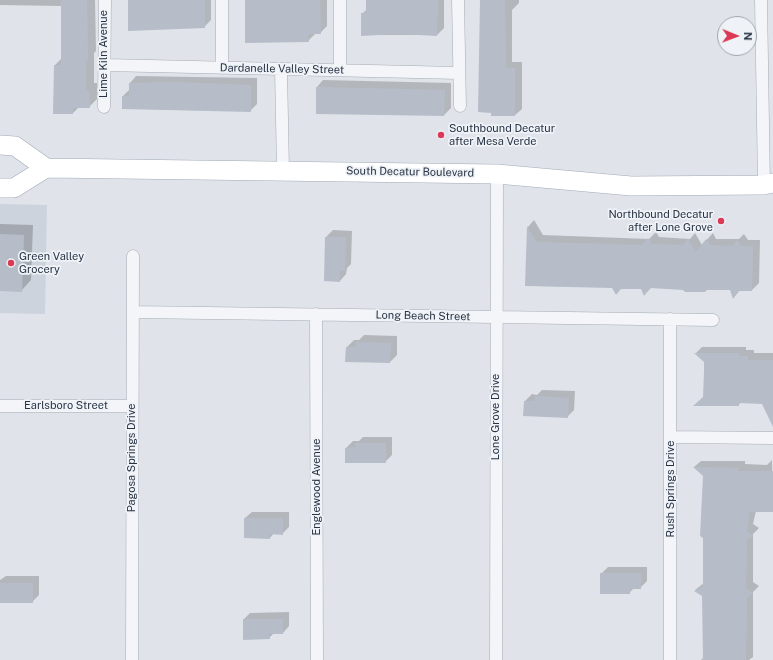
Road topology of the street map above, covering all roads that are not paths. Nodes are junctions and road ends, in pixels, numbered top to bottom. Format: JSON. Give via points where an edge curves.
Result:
{"nodes":[{"id":1,"x":105,"y":0,"type":"edge"},
{"id":2,"x":222,"y":0,"type":"edge"},
{"id":3,"x":340,"y":0,"type":"edge"},
{"id":4,"x":458,"y":0,"type":"edge"},
{"id":5,"x":761,"y":0,"type":"edge"},
{"id":6,"x":104,"y":65,"type":"junction"},
{"id":7,"x":222,"y":68,"type":"junction"},
{"id":8,"x":281,"y":69,"type":"junction"},
{"id":9,"x":340,"y":70,"type":"junction"},
{"id":10,"x":459,"y":73,"type":"junction"},
{"id":11,"x":460,"y":106,"type":"dead end"},
{"id":12,"x":104,"y":107,"type":"dead end"},
{"id":13,"x":0,"y":145,"type":"edge"},
{"id":14,"x":46,"y":168,"type":"junction"},
{"id":15,"x":283,"y":171,"type":"junction"},
{"id":16,"x":497,"y":174,"type":"junction"},
{"id":17,"x":768,"y":184,"type":"edge"},
{"id":18,"x":0,"y":188,"type":"edge"},
{"id":19,"x":134,"y":256,"type":"dead end"},
{"id":20,"x":134,"y":312,"type":"junction"},
{"id":21,"x":316,"y":314,"type":"junction"},
{"id":22,"x":496,"y":318,"type":"junction"},
{"id":23,"x":670,"y":319,"type":"junction"},
{"id":24,"x":713,"y":320,"type":"dead end"},
{"id":25,"x":0,"y":406,"type":"edge"},
{"id":26,"x":132,"y":406,"type":"junction"},
{"id":27,"x":671,"y":437,"type":"junction"},
{"id":28,"x":773,"y":438,"type":"edge"},
{"id":29,"x":132,"y":660,"type":"edge"},
{"id":30,"x":317,"y":660,"type":"edge"},
{"id":31,"x":496,"y":660,"type":"edge"},
{"id":32,"x":670,"y":660,"type":"edge"}],
"edges":[{"from":1,"to":6,"type":"street","name":"Lime Kiln Avenue"},
{"from":2,"to":7,"type":"street"},
{"from":3,"to":9,"type":"street"},
{"from":4,"to":10,"type":"street"},
{"from":5,"to":17,"type":"street"},
{"from":6,"to":7,"type":"street","name":"Dardanelle Valley Street"},
{"from":6,"to":12,"type":"street","name":"Lime Kiln Avenue"},
{"from":7,"to":8,"type":"street","name":"Dardanelle Valley Street"},
{"from":8,"to":9,"type":"street","name":"Dardanelle Valley Street"},
{"from":8,"to":15,"type":"street"},
{"from":9,"to":10,"type":"street","name":"Dardanelle Valley Street"},
{"from":10,"to":11,"type":"street"},
{"from":13,"to":14,"type":"main road","via":[[15,146]]},
{"from":14,"to":15,"type":"main road","name":"South Decatur Boulevard"},
{"from":14,"to":18,"type":"main road","via":[[14,188]]},
{"from":15,"to":16,"type":"main road","name":"South Decatur Boulevard"},
{"from":16,"to":17,"type":"main road","name":"South Decatur Boulevard","via":[[631,186]]},
{"from":16,"to":22,"type":"street","name":"Lone Grove Drive"},
{"from":19,"to":20,"type":"street","name":"Pagosa Springs Drive"},
{"from":20,"to":21,"type":"street","name":"Long Beach Street"},
{"from":20,"to":26,"type":"street","name":"Pagosa Springs Drive"},
{"from":21,"to":22,"type":"street","name":"Long Beach Street"},
{"from":21,"to":30,"type":"street","name":"Englewood Avenue"},
{"from":22,"to":23,"type":"street","name":"Long Beach Street"},
{"from":22,"to":31,"type":"street","name":"Lone Grove Drive"},
{"from":23,"to":24,"type":"street","name":"Long Beach Street"},
{"from":23,"to":27,"type":"street","name":"Rush Springs Drive"},
{"from":25,"to":26,"type":"street","name":"Earlsboro Street"},
{"from":26,"to":29,"type":"street","name":"Pagosa Springs Drive"},
{"from":27,"to":28,"type":"street"},
{"from":27,"to":32,"type":"street","name":"Rush Springs Drive"}]}
